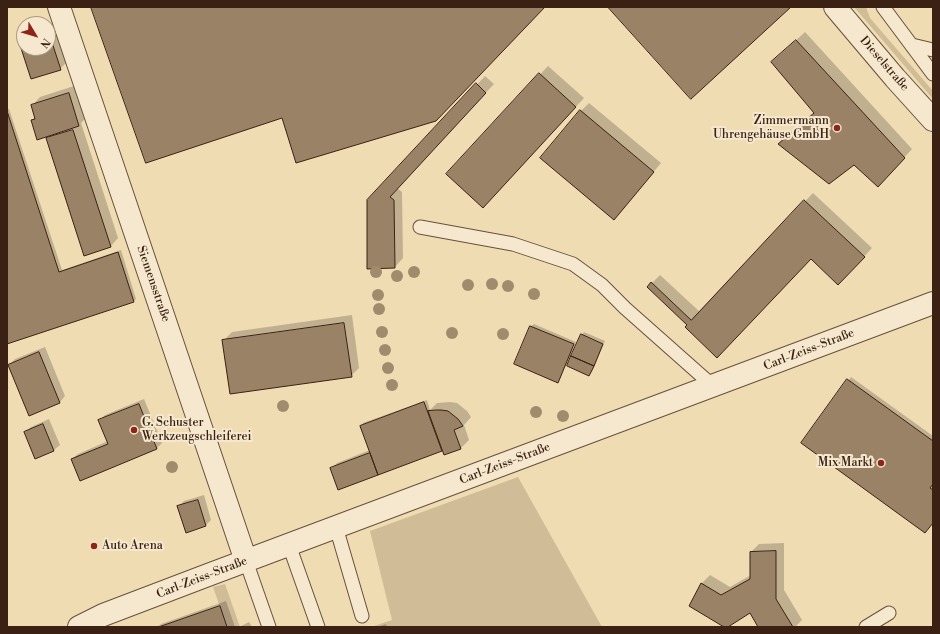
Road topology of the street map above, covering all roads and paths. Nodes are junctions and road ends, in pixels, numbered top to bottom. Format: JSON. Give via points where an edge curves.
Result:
{"nodes":[{"id":1,"x":59,"y":7,"type":"edge"},
{"id":2,"x":835,"y":7,"type":"edge"},
{"id":3,"x":883,"y":7,"type":"edge"},
{"id":4,"x":912,"y":45,"type":"junction"},
{"id":5,"x":933,"y":50,"type":"edge"},
{"id":6,"x":933,"y":74,"type":"edge"},
{"id":7,"x":933,"y":120,"type":"edge"},
{"id":8,"x":420,"y":227,"type":"dead end"},
{"id":9,"x":933,"y":304,"type":"edge"},
{"id":10,"x":713,"y":386,"type":"junction"},
{"id":11,"x":336,"y":527,"type":"junction"},
{"id":12,"x":289,"y":545,"type":"junction"},
{"id":13,"x":246,"y":561,"type":"junction"},
{"id":14,"x":889,"y":613,"type":"dead end"},
{"id":15,"x":362,"y":616,"type":"dead end"},
{"id":16,"x":79,"y":627,"type":"edge"},
{"id":17,"x":269,"y":627,"type":"edge"},
{"id":18,"x":318,"y":627,"type":"edge"},
{"id":19,"x":866,"y":627,"type":"edge"}],
"edges":[{"from":1,"to":13,"type":"street","name":"Siemensstraße"},
{"from":2,"to":7,"type":"street","name":"Dieselstraße"},
{"from":3,"to":4,"type":"lane"},
{"from":4,"to":5,"type":"lane"},
{"from":4,"to":6,"type":"lane"},
{"from":8,"to":10,"type":"lane","via":[[513,244],[573,264],[602,285]]},
{"from":9,"to":10,"type":"street","name":"Carl-Zeiss-Straße"},
{"from":10,"to":11,"type":"street","name":"Carl-Zeiss-Straße"},
{"from":11,"to":12,"type":"street","name":"Carl-Zeiss-Straße"},
{"from":11,"to":15,"type":"lane"},
{"from":12,"to":13,"type":"street","name":"Carl-Zeiss-Straße"},
{"from":12,"to":18,"type":"lane"},
{"from":13,"to":16,"type":"street","name":"Carl-Zeiss-Straße","via":[[103,615]]},
{"from":13,"to":17,"type":"lane"},
{"from":14,"to":19,"type":"lane"}]}
